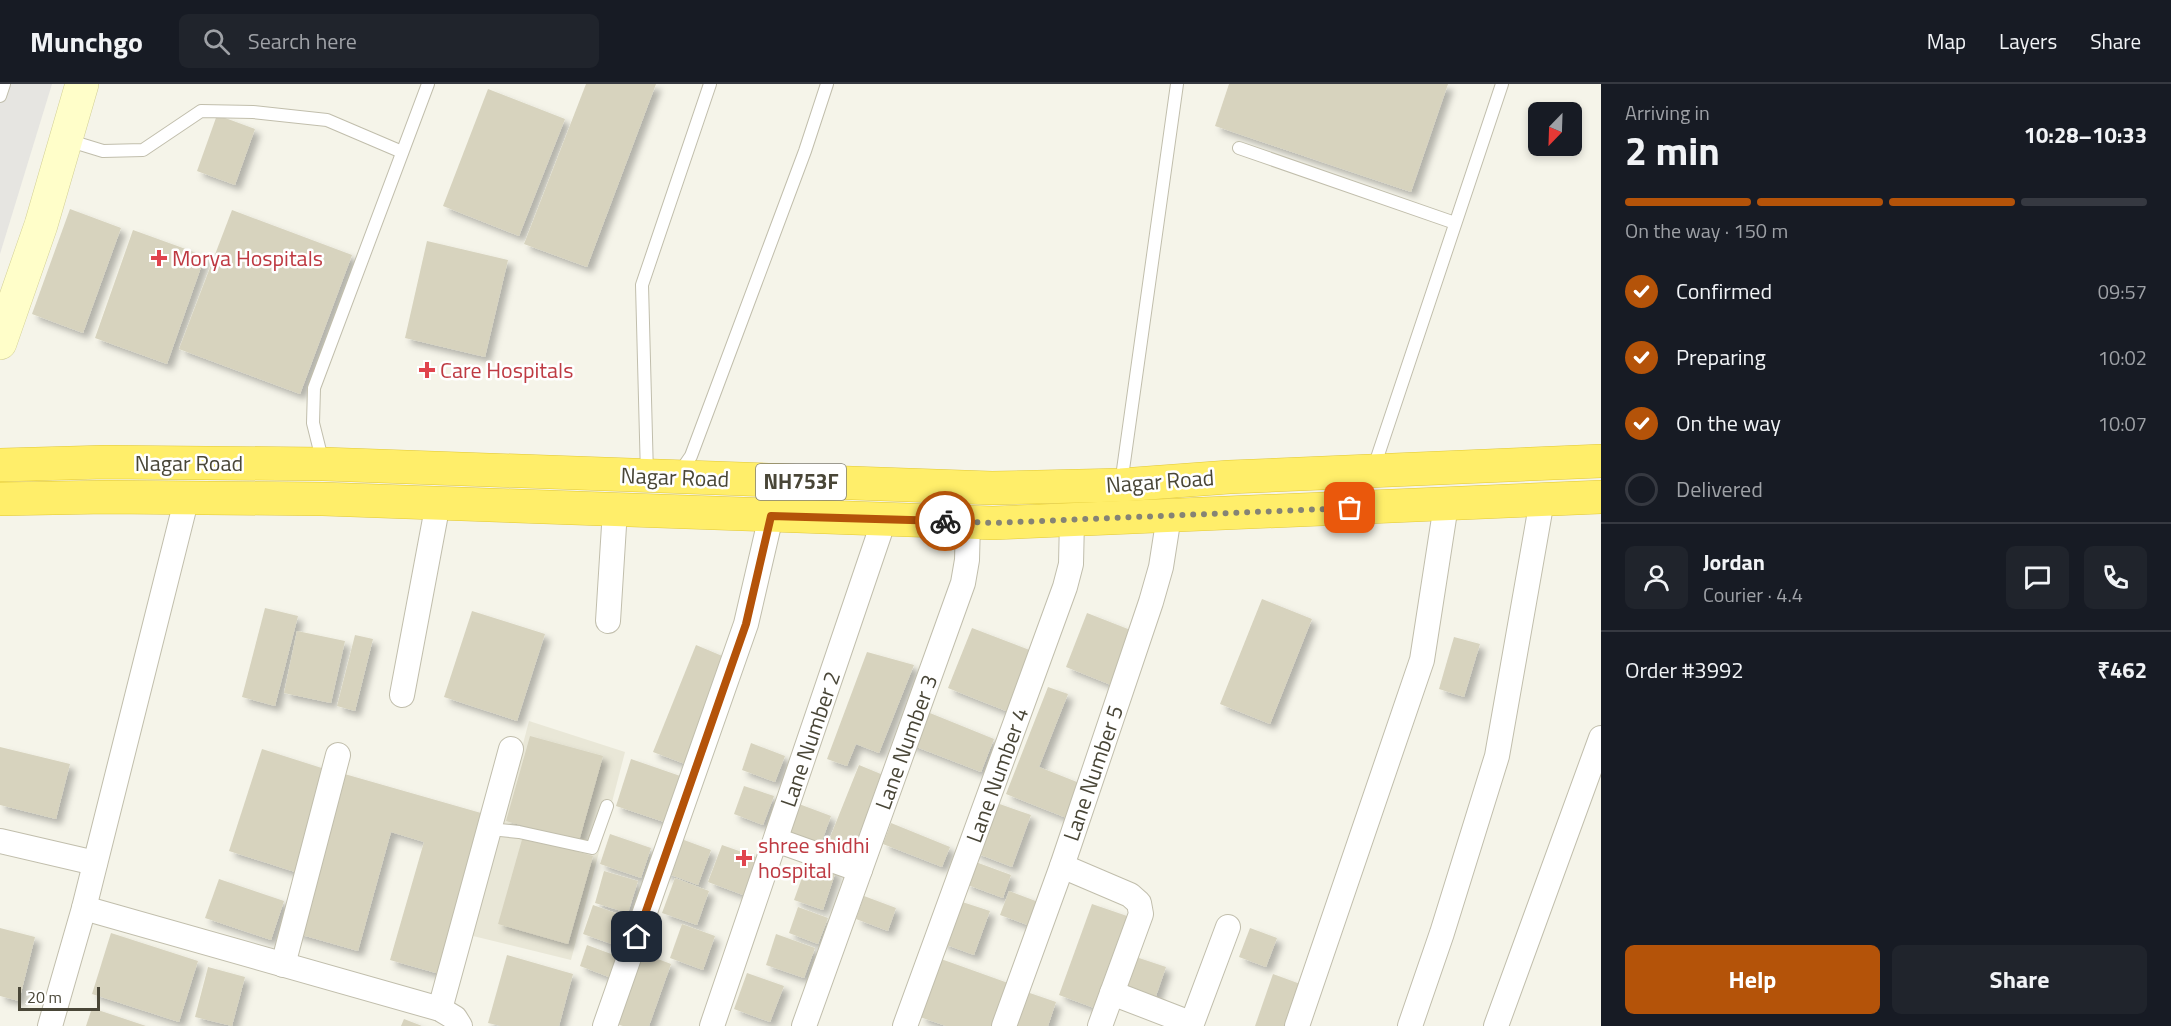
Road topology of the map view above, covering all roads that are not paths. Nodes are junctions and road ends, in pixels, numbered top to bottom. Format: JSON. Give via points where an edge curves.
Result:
{"nodes":[{"id":1,"x":4,"y":84,"type":"edge"},
{"id":2,"x":81,"y":84,"type":"edge"},
{"id":3,"x":428,"y":84,"type":"edge"},
{"id":4,"x":710,"y":84,"type":"edge"},
{"id":5,"x":827,"y":84,"type":"edge"},
{"id":6,"x":1177,"y":84,"type":"edge"},
{"id":7,"x":1502,"y":84,"type":"edge"},
{"id":8,"x":0,"y":96,"type":"edge"},
{"id":9,"x":64,"y":139,"type":"junction"},
{"id":10,"x":1239,"y":148,"type":"dead end"},
{"id":11,"x":402,"y":152,"type":"junction"},
{"id":12,"x":1455,"y":223,"type":"junction"},
{"id":13,"x":0,"y":343,"type":"edge"},
{"id":14,"x":1601,"y":461,"type":"edge"},
{"id":15,"x":324,"y":464,"type":"junction"},
{"id":16,"x":0,"y":465,"type":"edge"},
{"id":17,"x":1372,"y":471,"type":"junction"},
{"id":18,"x":662,"y":476,"type":"junction"},
{"id":19,"x":1229,"y":477,"type":"junction"},
{"id":20,"x":1121,"y":485,"type":"junction"},
{"id":21,"x":187,"y":497,"type":"junction"},
{"id":22,"x":1601,"y":497,"type":"edge"},
{"id":23,"x":0,"y":499,"type":"edge"},
{"id":24,"x":1542,"y":500,"type":"junction"},
{"id":25,"x":438,"y":503,"type":"junction"},
{"id":26,"x":1446,"y":505,"type":"junction"},
{"id":27,"x":615,"y":510,"type":"junction"},
{"id":28,"x":1230,"y":513,"type":"junction"},
{"id":29,"x":771,"y":516,"type":"junction"},
{"id":30,"x":1169,"y":516,"type":"junction"},
{"id":31,"x":884,"y":520,"type":"junction"},
{"id":32,"x":1072,"y":520,"type":"junction"},
{"id":33,"x":968,"y":522,"type":"junction"},
{"id":34,"x":608,"y":621,"type":"dead end"},
{"id":35,"x":402,"y":694,"type":"dead end"},
{"id":36,"x":1601,"y":738,"type":"edge"},
{"id":37,"x":511,"y":749,"type":"dead end"},
{"id":38,"x":338,"y":755,"type":"dead end"},
{"id":39,"x":607,"y":806,"type":"dead end"},
{"id":40,"x":490,"y":829,"type":"junction"},
{"id":41,"x":776,"y":840,"type":"junction"},
{"id":42,"x":0,"y":841,"type":"edge"},
{"id":43,"x":95,"y":863,"type":"junction"},
{"id":44,"x":1062,"y":866,"type":"junction"},
{"id":45,"x":860,"y":870,"type":"junction"},
{"id":46,"x":84,"y":908,"type":"junction"},
{"id":47,"x":1228,"y":927,"type":"dead end"},
{"id":48,"x":284,"y":965,"type":"junction"},
{"id":49,"x":1112,"y":993,"type":"junction"},
{"id":50,"x":440,"y":1009,"type":"junction"},
{"id":51,"x":50,"y":1026,"type":"edge"},
{"id":52,"x":460,"y":1026,"type":"edge"},
{"id":53,"x":606,"y":1026,"type":"edge"},
{"id":54,"x":712,"y":1026,"type":"edge"},
{"id":55,"x":804,"y":1026,"type":"edge"},
{"id":56,"x":905,"y":1026,"type":"edge"},
{"id":57,"x":1004,"y":1026,"type":"edge"},
{"id":58,"x":1100,"y":1026,"type":"edge"},
{"id":59,"x":1189,"y":1026,"type":"edge"},
{"id":60,"x":1297,"y":1026,"type":"edge"},
{"id":61,"x":1410,"y":1026,"type":"edge"},
{"id":62,"x":1496,"y":1026,"type":"edge"}],
"edges":[{"from":1,"to":8,"type":"lane"},
{"from":2,"to":9,"type":"street"},
{"from":3,"to":11,"type":"lane"},
{"from":4,"to":18,"type":"lane","via":[[642,285]]},
{"from":5,"to":18,"type":"lane","via":[[691,456]]},
{"from":6,"to":20,"type":"lane"},
{"from":7,"to":12,"type":"lane"},
{"from":9,"to":11,"type":"lane","via":[[102,151],[143,150],[201,111],[253,112],[327,120]]},
{"from":9,"to":13,"type":"street","via":[[41,225]]},
{"from":10,"to":12,"type":"lane"},
{"from":11,"to":15,"type":"lane","via":[[314,388],[313,423]]},
{"from":12,"to":17,"type":"lane"},
{"from":14,"to":17,"type":"highway","name":"Nagar Road","number":"NH753F"},
{"from":15,"to":16,"type":"highway","name":"Nagar Road","number":"NH753F"},
{"from":15,"to":18,"type":"highway","name":"Nagar Road","number":"NH753F"},
{"from":17,"to":19,"type":"highway","name":"Nagar Road","number":"NH753F"},
{"from":18,"to":20,"type":"highway","name":"Nagar Road","number":"NH753F","via":[[992,488]]},
{"from":19,"to":20,"type":"highway","name":"Nagar Road","number":"NH753F"},
{"from":19,"to":28,"type":"highway"},
{"from":21,"to":23,"type":"highway","name":"Nagar Road","number":"NH753F"},
{"from":21,"to":25,"type":"highway","name":"Nagar Road","number":"NH753F"},
{"from":21,"to":43,"type":"street"},
{"from":22,"to":24,"type":"highway","name":"Nagar Road","number":"NH753F"},
{"from":24,"to":26,"type":"highway","name":"Nagar Road","number":"NH753F"},
{"from":24,"to":61,"type":"street","via":[[1497,756]]},
{"from":25,"to":27,"type":"highway","name":"Nagar Road","number":"NH753F"},
{"from":25,"to":35,"type":"street"},
{"from":26,"to":28,"type":"highway","name":"Nagar Road","number":"NH753F"},
{"from":26,"to":60,"type":"street","via":[[1422,660]]},
{"from":27,"to":29,"type":"highway","name":"Nagar Road","number":"NH753F"},
{"from":27,"to":34,"type":"street"},
{"from":28,"to":30,"type":"highway","name":"Nagar Road","number":"NH753F"},
{"from":29,"to":31,"type":"highway","name":"Nagar Road","number":"NH753F"},
{"from":29,"to":53,"type":"street","via":[[746,624]]},
{"from":30,"to":32,"type":"highway","name":"Nagar Road","number":"NH753F"},
{"from":30,"to":44,"type":"street","name":"Lane Number 5","via":[[1151,602]]},
{"from":31,"to":33,"type":"highway","name":"Nagar Road","number":"NH753F"},
{"from":31,"to":41,"type":"street","name":"Lane Number 2"},
{"from":32,"to":33,"type":"highway","name":"Nagar Road","number":"NH753F"},
{"from":32,"to":56,"type":"street","name":"Lane Number 4","via":[[1071,564],[1065,587]]},
{"from":33,"to":45,"type":"street","name":"Lane Number 3","via":[[963,583]]},
{"from":36,"to":62,"type":"street"},
{"from":37,"to":40,"type":"street"},
{"from":38,"to":48,"type":"street"},
{"from":39,"to":40,"type":"lane","via":[[592,848]]},
{"from":40,"to":50,"type":"street"},
{"from":41,"to":45,"type":"street"},
{"from":41,"to":54,"type":"street","name":"Lane Number 2"},
{"from":42,"to":43,"type":"street"},
{"from":43,"to":46,"type":"street"},
{"from":44,"to":49,"type":"street","via":[[1130,895],[1139,903],[1142,914]]},
{"from":44,"to":57,"type":"street","name":"Lane Number 5"},
{"from":45,"to":55,"type":"street","name":"Lane Number 3"},
{"from":46,"to":48,"type":"street"},
{"from":46,"to":51,"type":"street"},
{"from":47,"to":59,"type":"street"},
{"from":48,"to":50,"type":"street"},
{"from":49,"to":58,"type":"street"},
{"from":49,"to":59,"type":"street"},
{"from":50,"to":52,"type":"street"}]}
